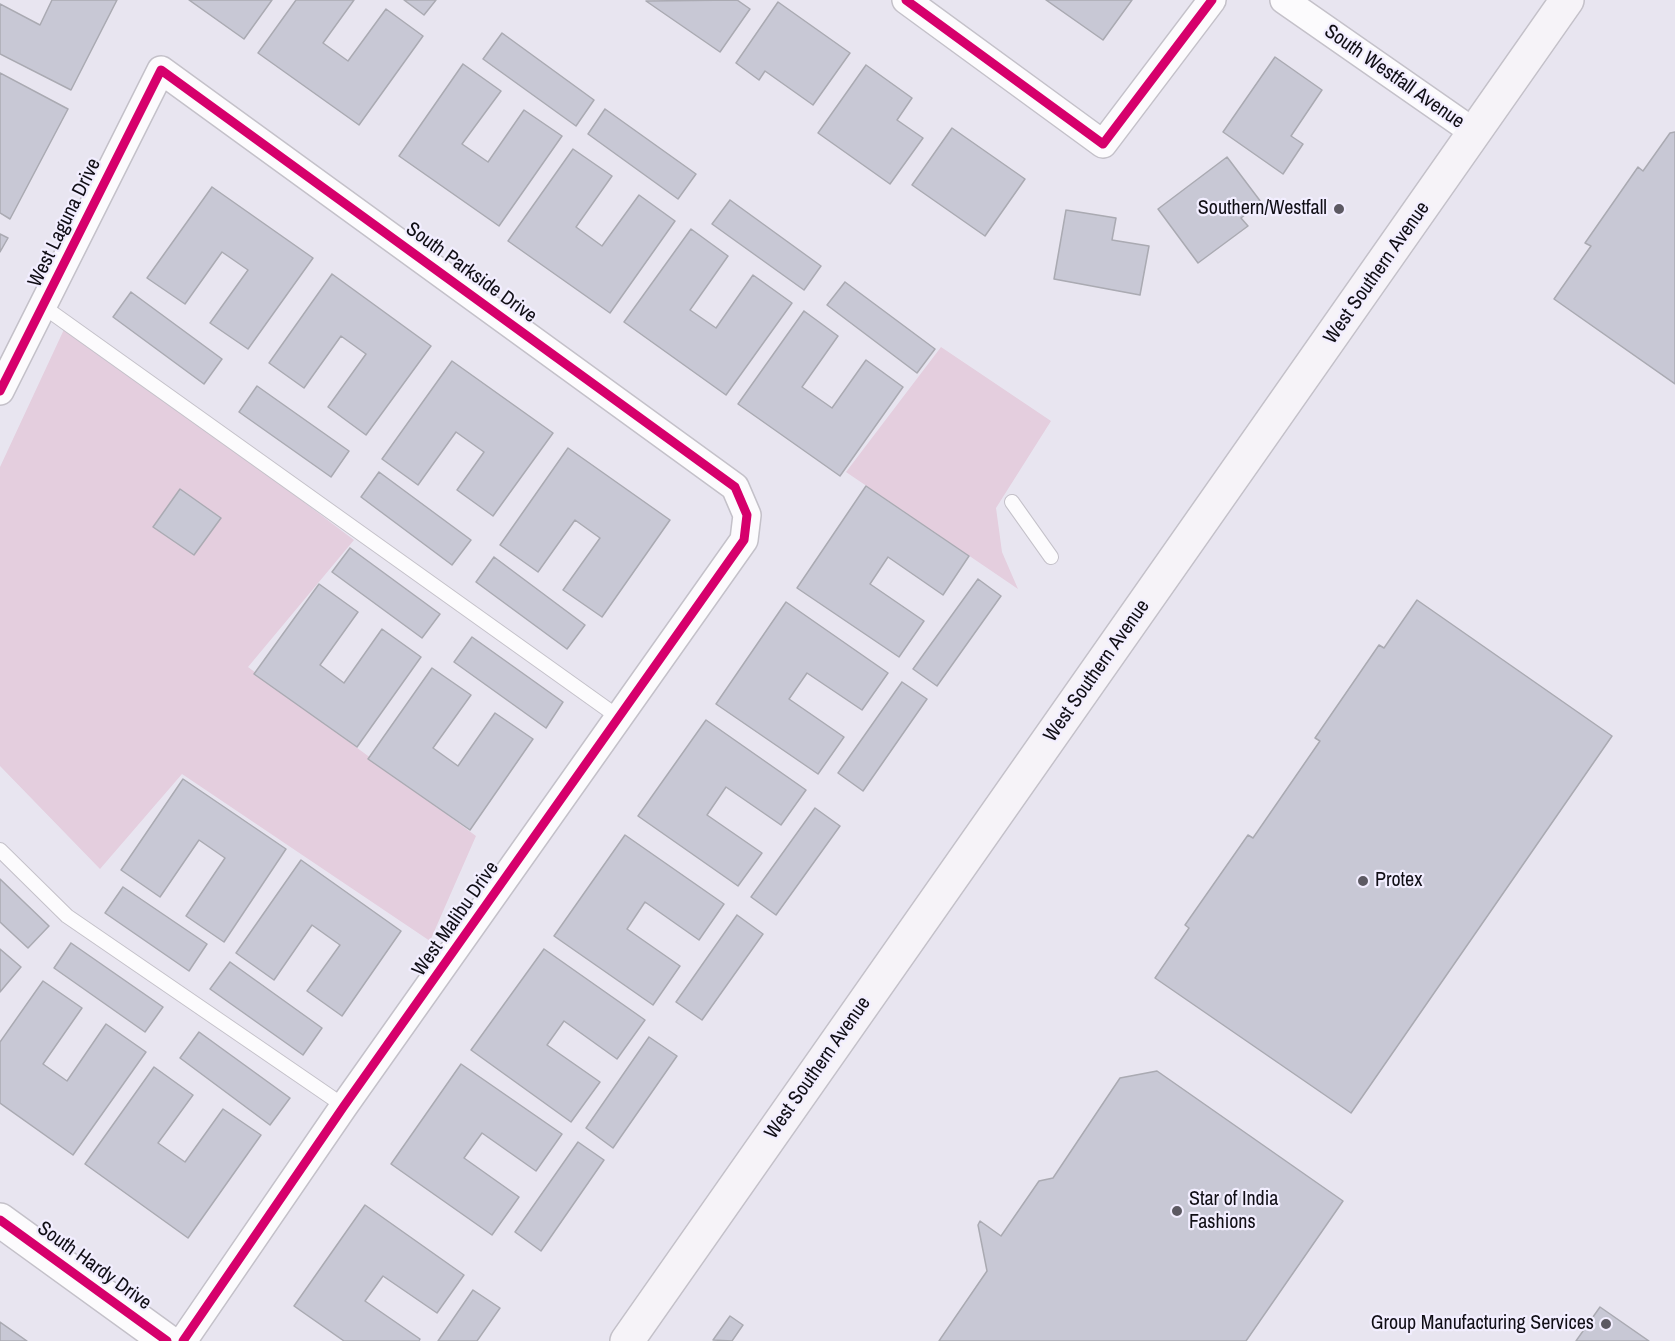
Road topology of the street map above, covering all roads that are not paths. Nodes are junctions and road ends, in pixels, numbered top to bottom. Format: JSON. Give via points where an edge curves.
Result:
{"nodes":[{"id":1,"x":906,"y":0,"type":"edge"},
{"id":2,"x":1212,"y":0,"type":"edge"},
{"id":3,"x":1284,"y":0,"type":"edge"},
{"id":4,"x":1567,"y":0,"type":"edge"},
{"id":5,"x":161,"y":70,"type":"joint"},
{"id":6,"x":1475,"y":134,"type":"junction"},
{"id":7,"x":44,"y":307,"type":"junction"},
{"id":8,"x":0,"y":391,"type":"edge"},
{"id":9,"x":1012,"y":502,"type":"dead end"},
{"id":10,"x":747,"y":515,"type":"joint"},
{"id":11,"x":1051,"y":557,"type":"dead end"},
{"id":12,"x":621,"y":719,"type":"junction"},
{"id":13,"x":0,"y":850,"type":"edge"},
{"id":14,"x":344,"y":1106,"type":"junction"},
{"id":15,"x":0,"y":1220,"type":"edge"},
{"id":16,"x":167,"y":1341,"type":"edge"},
{"id":17,"x":183,"y":1341,"type":"edge"},
{"id":18,"x":627,"y":1341,"type":"edge"}],
"edges":[{"from":1,"to":2,"type":"street","via":[[1103,144]]},
{"from":3,"to":6,"type":"street","name":"South Westfall Avenue"},
{"from":4,"to":6,"type":"main road","name":"West Southern Avenue"},
{"from":5,"to":7,"type":"street","name":"West Laguna Drive"},
{"from":5,"to":10,"type":"street","name":"South Parkside Drive","via":[[735,487]]},
{"from":6,"to":18,"type":"main road","name":"West Southern Avenue"},
{"from":7,"to":8,"type":"street","name":"West Laguna Drive"},
{"from":7,"to":12,"type":"lane"},
{"from":9,"to":11,"type":"lane"},
{"from":10,"to":12,"type":"street","name":"West Malibu Drive","via":[[744,540]]},
{"from":12,"to":14,"type":"street","name":"West Malibu Drive"},
{"from":13,"to":14,"type":"lane","via":[[67,916]]},
{"from":14,"to":17,"type":"street","name":"West Malibu Drive"},
{"from":15,"to":16,"type":"street","name":"South Hardy Drive"}]}
